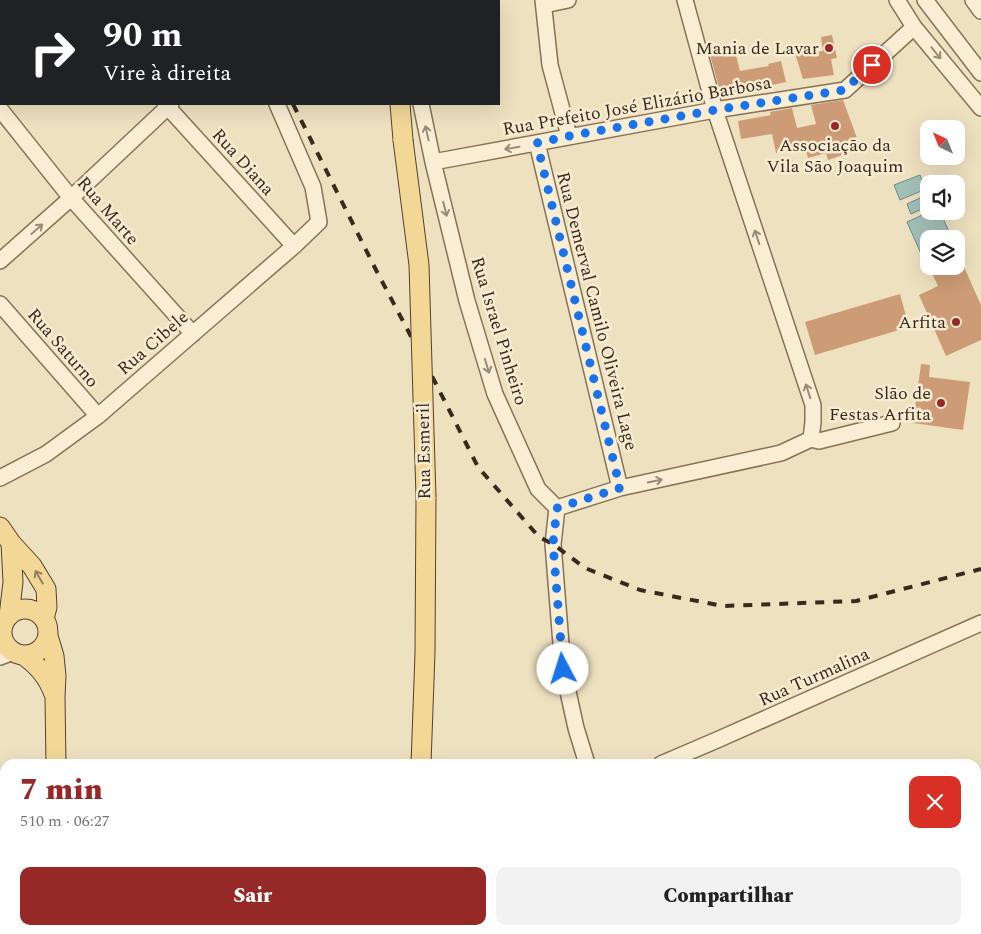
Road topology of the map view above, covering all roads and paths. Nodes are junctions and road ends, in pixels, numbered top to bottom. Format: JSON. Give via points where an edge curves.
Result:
{"nodes":[{"id":1,"x":568,"y":0,"type":"edge"},
{"id":2,"x":686,"y":0,"type":"edge"},
{"id":3,"x":897,"y":0,"type":"edge"},
{"id":4,"x":925,"y":0,"type":"edge"},
{"id":5,"x":973,"y":0,"type":"edge"},
{"id":6,"x":544,"y":2,"type":"edge"},
{"id":7,"x":981,"y":11,"type":"edge"},
{"id":8,"x":914,"y":27,"type":"junction"},
{"id":9,"x":981,"y":73,"type":"edge"},
{"id":10,"x":168,"y":105,"type":"edge"},
{"id":11,"x":277,"y":105,"type":"edge"},
{"id":12,"x":400,"y":105,"type":"edge"},
{"id":13,"x":421,"y":105,"type":"edge"},
{"id":14,"x":981,"y":108,"type":"edge"},
{"id":15,"x":0,"y":109,"type":"edge"},
{"id":16,"x":715,"y":110,"type":"junction"},
{"id":17,"x":569,"y":136,"type":"junction"},
{"id":18,"x":537,"y":143,"type":"junction"},
{"id":19,"x":433,"y":162,"type":"junction"},
{"id":20,"x":71,"y":198,"type":"junction"},
{"id":21,"x":294,"y":246,"type":"junction"},
{"id":22,"x":0,"y":261,"type":"edge"},
{"id":23,"x":0,"y":304,"type":"edge"},
{"id":24,"x":193,"y":334,"type":"junction"},
{"id":25,"x":98,"y":416,"type":"junction"},
{"id":26,"x":892,"y":423,"type":"dead end"},
{"id":27,"x":811,"y":439,"type":"junction"},
{"id":28,"x":0,"y":478,"type":"edge"},
{"id":29,"x":620,"y":488,"type":"junction"},
{"id":30,"x":557,"y":508,"type":"junction"},
{"id":31,"x":0,"y":527,"type":"edge"},
{"id":32,"x":11,"y":543,"type":"junction"},
{"id":33,"x":4,"y":622,"type":"edge"},
{"id":34,"x":981,"y":622,"type":"edge"},
{"id":35,"x":46,"y":628,"type":"junction"},
{"id":36,"x":12,"y":655,"type":"edge"},
{"id":37,"x":55,"y":697,"type":"junction"},
{"id":38,"x":56,"y":759,"type":"edge"},
{"id":39,"x":421,"y":759,"type":"edge"},
{"id":40,"x":585,"y":759,"type":"edge"},
{"id":41,"x":673,"y":759,"type":"edge"}],
"edges":[{"from":1,"to":6,"type":"street"},
{"from":2,"to":16,"type":"street"},
{"from":3,"to":8,"type":"street"},
{"from":4,"to":9,"type":"street"},
{"from":5,"to":7,"type":"street"},
{"from":6,"to":17,"type":"street","via":[[550,65]]},
{"from":8,"to":14,"type":"street","one_way":true},
{"from":8,"to":16,"type":"street","name":"Rua Prefeito José Elizário Barbosa","via":[[844,90]]},
{"from":10,"to":20,"type":"street"},
{"from":10,"to":21,"type":"street","name":"Rua Diana"},
{"from":11,"to":21,"type":"street","name":"Rua Cibele","via":[[313,188],[319,222]]},
{"from":12,"to":39,"type":"main road","name":"Rua Esmeril","bridge":true,"via":[[419,265],[426,497]]},
{"from":19,"to":13,"type":"street","name":"Rua Israel Pinheiro","one_way":true},
{"from":15,"to":20,"type":"street","name":"Rua Marte"},
{"from":16,"to":17,"type":"street","name":"Rua Prefeito José Elizário Barbosa"},
{"from":27,"to":16,"type":"street","one_way":true,"via":[[813,405]]},
{"from":17,"to":18,"type":"street","name":"Rua Prefeito José Elizário Barbosa"},
{"from":18,"to":19,"type":"street","name":"Rua Prefeito José Elizário Barbosa","one_way":true},
{"from":18,"to":29,"type":"street","name":"Rua Demerval Camilo Oliveira Lage"},
{"from":19,"to":30,"type":"street","name":"Rua Israel Pinheiro","one_way":true,"via":[[467,301],[495,394],[538,489]]},
{"from":22,"to":20,"type":"street","one_way":true},
{"from":20,"to":24,"type":"street","name":"Rua Marte"},
{"from":21,"to":24,"type":"street","name":"Rua Cibele"},
{"from":23,"to":25,"type":"street","name":"Rua Saturno"},
{"from":24,"to":25,"type":"street","name":"Rua Cibele"},
{"from":25,"to":28,"type":"street","name":"Rua Cibele","via":[[46,454]]},
{"from":26,"to":27,"type":"street","via":[[819,441]]},
{"from":29,"to":27,"type":"street","one_way":true,"via":[[781,453]]},
{"from":29,"to":30,"type":"street"},
{"from":30,"to":40,"type":"street","via":[[553,544],[563,669]]},
{"from":31,"to":32,"type":"main road"},
{"from":32,"to":33,"type":"main road","via":[[13,582]]},
{"from":35,"to":32,"type":"main road","one_way":true,"via":[[46,589],[32,566]]},
{"from":33,"to":35,"type":"main road","via":[[17,610],[28,609],[37,612]]},
{"from":33,"to":36,"type":"main road","via":[[2,635]]},
{"from":34,"to":41,"type":"street","name":"Rua Turmalina"},
{"from":35,"to":36,"type":"main road","via":[[43,646],[34,653]]},
{"from":35,"to":37,"type":"main road","via":[[54,656]]},
{"from":36,"to":37,"type":"main road","via":[[34,663],[50,684]]},
{"from":37,"to":38,"type":"main road"}]}
